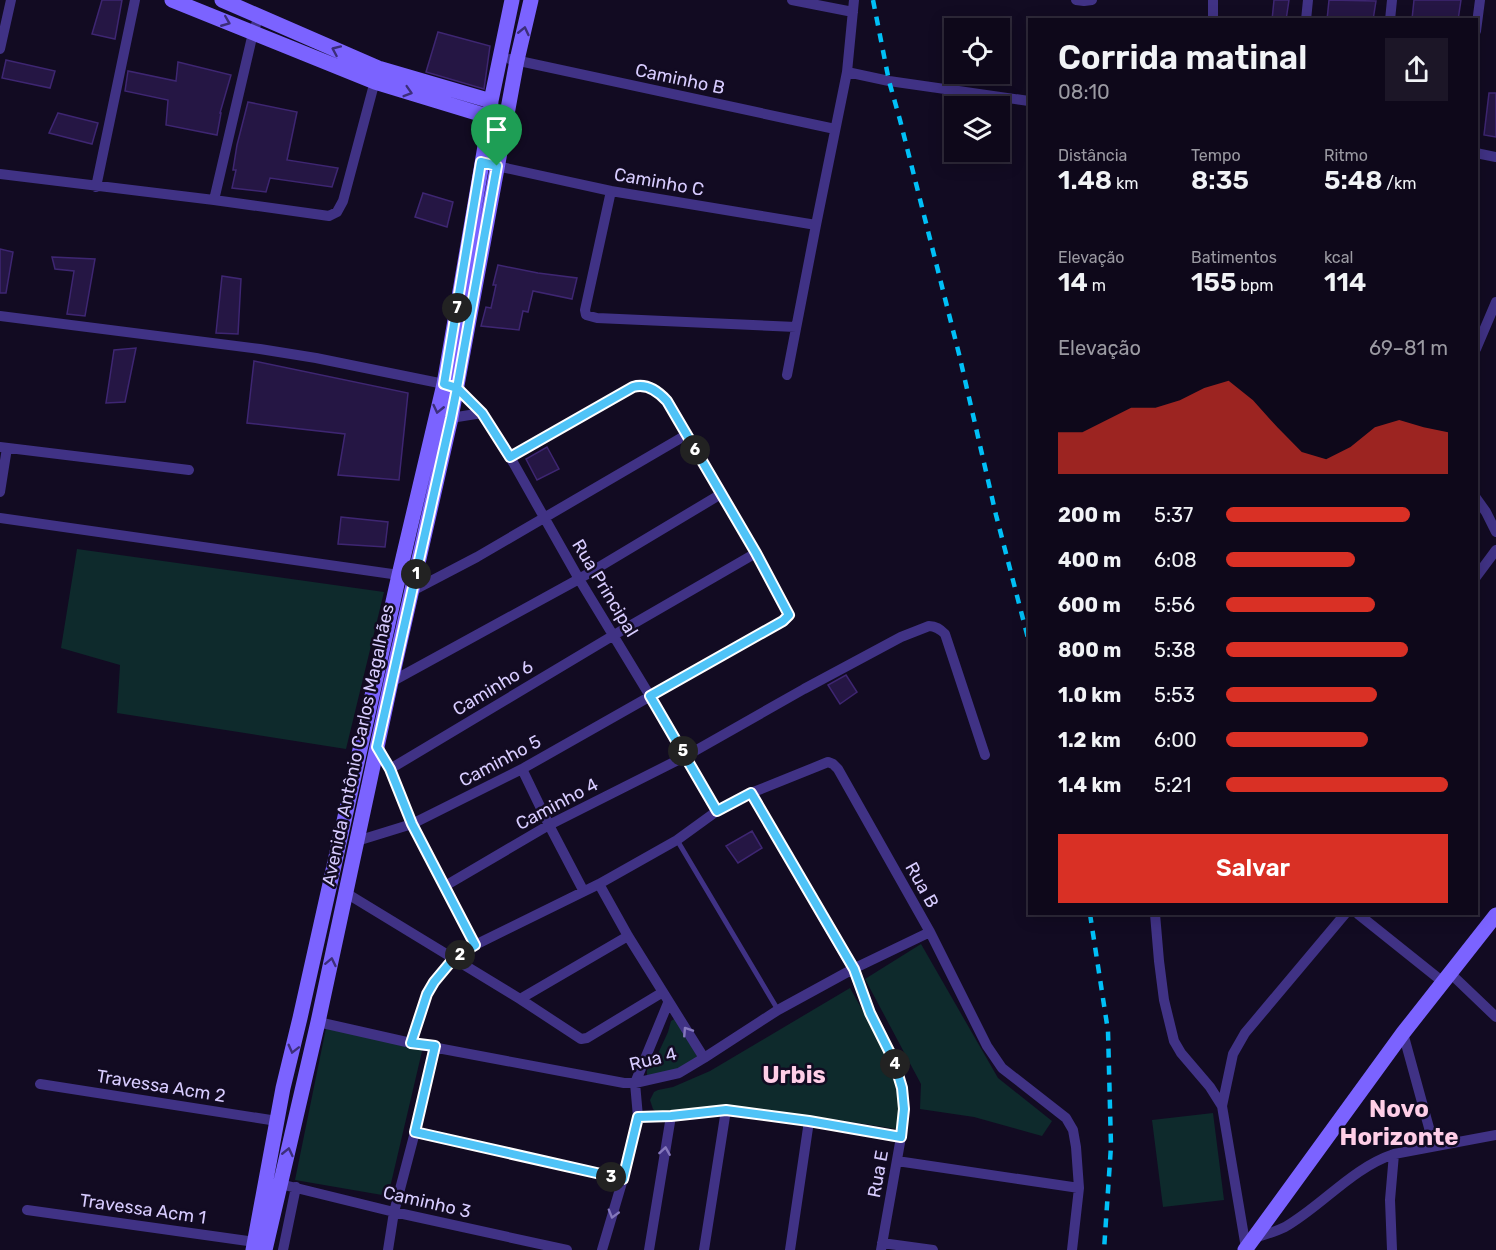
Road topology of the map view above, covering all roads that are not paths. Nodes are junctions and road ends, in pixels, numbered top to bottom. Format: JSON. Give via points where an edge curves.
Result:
{"nodes":[{"id":1,"x":11,"y":0,"type":"edge"},
{"id":2,"x":135,"y":0,"type":"edge"},
{"id":3,"x":172,"y":0,"type":"edge"},
{"id":4,"x":222,"y":0,"type":"edge"},
{"id":5,"x":512,"y":0,"type":"edge"},
{"id":6,"x":531,"y":0,"type":"edge"},
{"id":7,"x":792,"y":0,"type":"edge"},
{"id":8,"x":854,"y":0,"type":"edge"},
{"id":9,"x":1076,"y":0,"type":"edge"},
{"id":10,"x":1092,"y":0,"type":"edge"},
{"id":11,"x":1213,"y":0,"type":"edge"},
{"id":12,"x":1308,"y":0,"type":"edge"},
{"id":13,"x":1392,"y":0,"type":"edge"},
{"id":14,"x":1480,"y":0,"type":"edge"},
{"id":15,"x":853,"y":12,"type":"junction"},
{"id":16,"x":259,"y":16,"type":"junction"},
{"id":17,"x":1213,"y":18,"type":"edge"},
{"id":18,"x":1306,"y":18,"type":"edge"},
{"id":19,"x":1390,"y":18,"type":"edge"},
{"id":20,"x":1478,"y":18,"type":"edge"},
{"id":21,"x":253,"y":33,"type":"junction"},
{"id":22,"x":0,"y":49,"type":"edge"},
{"id":23,"x":501,"y":57,"type":"junction"},
{"id":24,"x":517,"y":60,"type":"junction"},
{"id":25,"x":847,"y":72,"type":"junction"},
{"id":26,"x":376,"y":75,"type":"junction"},
{"id":27,"x":491,"y":101,"type":"junction"},
{"id":28,"x":1028,"y":101,"type":"edge"},
{"id":29,"x":490,"y":117,"type":"junction"},
{"id":30,"x":835,"y":129,"type":"junction"},
{"id":31,"x":1478,"y":153,"type":"edge"},
{"id":32,"x":1496,"y":157,"type":"edge"},
{"id":33,"x":481,"y":162,"type":"junction"},
{"id":34,"x":497,"y":166,"type":"junction"},
{"id":35,"x":0,"y":174,"type":"edge"},
{"id":36,"x":96,"y":187,"type":"junction"},
{"id":37,"x":611,"y":191,"type":"junction"},
{"id":38,"x":214,"y":200,"type":"junction"},
{"id":39,"x":816,"y":225,"type":"junction"},
{"id":40,"x":1496,"y":302,"type":"edge"},
{"id":41,"x":0,"y":316,"type":"edge"},
{"id":42,"x":796,"y":327,"type":"junction"},
{"id":43,"x":1478,"y":344,"type":"edge"},
{"id":44,"x":787,"y":375,"type":"dead end"},
{"id":45,"x":450,"y":386,"type":"junction"},
{"id":46,"x":482,"y":413,"type":"junction"},
{"id":47,"x":451,"y":418,"type":"junction"},
{"id":48,"x":686,"y":435,"type":"junction"},
{"id":49,"x":3,"y":447,"type":"edge"},
{"id":50,"x":510,"y":457,"type":"junction"},
{"id":51,"x":189,"y":470,"type":"dead end"},
{"id":52,"x":0,"y":492,"type":"edge"},
{"id":53,"x":721,"y":494,"type":"junction"},
{"id":54,"x":1478,"y":501,"type":"edge"},
{"id":55,"x":544,"y":517,"type":"junction"},
{"id":56,"x":0,"y":518,"type":"edge"},
{"id":57,"x":1494,"y":522,"type":"edge"},
{"id":58,"x":1496,"y":550,"type":"edge"},
{"id":59,"x":756,"y":553,"type":"junction"},
{"id":60,"x":1478,"y":574,"type":"edge"},
{"id":61,"x":399,"y":575,"type":"junction"},
{"id":62,"x":579,"y":579,"type":"junction"},
{"id":63,"x":414,"y":584,"type":"junction"},
{"id":64,"x":614,"y":635,"type":"junction"},
{"id":65,"x":391,"y":682,"type":"junction"},
{"id":66,"x":650,"y":696,"type":"junction"},
{"id":67,"x":377,"y":747,"type":"junction"},
{"id":68,"x":985,"y":755,"type":"dead end"},
{"id":69,"x":686,"y":756,"type":"junction"},
{"id":70,"x":390,"y":769,"type":"junction"},
{"id":71,"x":522,"y":770,"type":"junction"},
{"id":72,"x":751,"y":793,"type":"junction"},
{"id":73,"x":717,"y":811,"type":"junction"},
{"id":74,"x":412,"y":824,"type":"junction"},
{"id":75,"x":549,"y":825,"type":"junction"},
{"id":76,"x":677,"y":840,"type":"junction"},
{"id":77,"x":357,"y":841,"type":"junction"},
{"id":78,"x":599,"y":884,"type":"junction"},
{"id":79,"x":446,"y":886,"type":"junction"},
{"id":80,"x":583,"y":890,"type":"junction"},
{"id":81,"x":346,"y":893,"type":"junction"},
{"id":82,"x":1155,"y":915,"type":"edge"},
{"id":83,"x":1344,"y":915,"type":"edge"},
{"id":84,"x":1359,"y":915,"type":"edge"},
{"id":85,"x":1496,"y":915,"type":"edge"},
{"id":86,"x":930,"y":932,"type":"junction"},
{"id":87,"x":628,"y":936,"type":"junction"},
{"id":88,"x":475,"y":945,"type":"junction"},
{"id":89,"x":454,"y":958,"type":"junction"},
{"id":90,"x":854,"y":969,"type":"junction"},
{"id":91,"x":1446,"y":978,"type":"junction"},
{"id":92,"x":663,"y":992,"type":"junction"},
{"id":93,"x":520,"y":999,"type":"junction"},
{"id":94,"x":668,"y":1003,"type":"junction"},
{"id":95,"x":778,"y":1010,"type":"junction"},
{"id":96,"x":1496,"y":1017,"type":"edge"},
{"id":97,"x":300,"y":1018,"type":"junction"},
{"id":98,"x":318,"y":1022,"type":"junction"},
{"id":99,"x":1403,"y":1033,"type":"junction"},
{"id":100,"x":411,"y":1043,"type":"junction"},
{"id":101,"x":435,"y":1046,"type":"junction"},
{"id":102,"x":704,"y":1058,"type":"junction"},
{"id":103,"x":635,"y":1083,"type":"junction"},
{"id":104,"x":40,"y":1084,"type":"dead end"},
{"id":105,"x":1222,"y":1106,"type":"junction"},
{"id":106,"x":726,"y":1110,"type":"junction"},
{"id":107,"x":671,"y":1116,"type":"junction"},
{"id":108,"x":638,"y":1117,"type":"junction"},
{"id":109,"x":277,"y":1121,"type":"junction"},
{"id":110,"x":809,"y":1121,"type":"junction"},
{"id":111,"x":415,"y":1132,"type":"junction"},
{"id":112,"x":1496,"y":1135,"type":"edge"},
{"id":113,"x":901,"y":1137,"type":"junction"},
{"id":114,"x":1434,"y":1146,"type":"junction"},
{"id":115,"x":1394,"y":1154,"type":"junction"},
{"id":116,"x":897,"y":1161,"type":"junction"},
{"id":117,"x":623,"y":1179,"type":"junction"},
{"id":118,"x":280,"y":1184,"type":"junction"},
{"id":119,"x":296,"y":1187,"type":"junction"},
{"id":120,"x":1079,"y":1188,"type":"junction"},
{"id":121,"x":27,"y":1210,"type":"dead end"},
{"id":122,"x":394,"y":1212,"type":"junction"},
{"id":123,"x":1248,"y":1245,"type":"edge"},
{"id":124,"x":881,"y":1246,"type":"edge"},
{"id":125,"x":258,"y":1247,"type":"edge"},
{"id":126,"x":283,"y":1250,"type":"edge"},
{"id":127,"x":388,"y":1250,"type":"edge"},
{"id":128,"x":567,"y":1250,"type":"edge"},
{"id":129,"x":602,"y":1250,"type":"edge"},
{"id":130,"x":650,"y":1250,"type":"edge"},
{"id":131,"x":704,"y":1250,"type":"edge"},
{"id":132,"x":790,"y":1250,"type":"edge"},
{"id":133,"x":933,"y":1250,"type":"edge"},
{"id":134,"x":1072,"y":1250,"type":"edge"},
{"id":135,"x":1392,"y":1250,"type":"edge"}],
"edges":[{"from":1,"to":22,"type":"street"},
{"from":2,"to":36,"type":"street"},
{"from":3,"to":21,"type":"main road","one_way":true},
{"from":4,"to":16,"type":"main road"},
{"from":5,"to":23,"type":"main road","name":"Avenida Antônio Carlos Magalhães"},
{"from":24,"to":6,"type":"main road","name":"Avenida Antônio Carlos Magalhães","one_way":true},
{"from":7,"to":15,"type":"street"},
{"from":8,"to":15,"type":"street"},
{"from":9,"to":10,"type":"street"},
{"from":11,"to":17,"type":"street"},
{"from":12,"to":18,"type":"street"},
{"from":13,"to":19,"type":"street"},
{"from":14,"to":20,"type":"street"},
{"from":15,"to":25,"type":"street"},
{"from":16,"to":21,"type":"street"},
{"from":26,"to":16,"type":"main road","one_way":true},
{"from":21,"to":26,"type":"main road"},
{"from":21,"to":38,"type":"street"},
{"from":23,"to":24,"type":"street","name":"Caminho B"},
{"from":23,"to":27,"type":"main road","name":"Avenida Antônio Carlos Magalhães"},
{"from":24,"to":30,"type":"street","name":"Caminho B"},
{"from":24,"to":34,"type":"main road","name":"Avenida Antônio Carlos Magalhães"},
{"from":25,"to":28,"type":"street"},
{"from":25,"to":30,"type":"street"},
{"from":26,"to":27,"type":"main road"},
{"from":26,"to":29,"type":"main road","one_way":true},
{"from":26,"to":38,"type":"street","via":[[343,201],[336,212],[329,216]]},
{"from":27,"to":29,"type":"main road","name":"Avenida Antônio Carlos Magalhães"},
{"from":29,"to":33,"type":"main road","name":"Avenida Antônio Carlos Magalhães"},
{"from":30,"to":39,"type":"street"},
{"from":31,"to":32,"type":"street"},
{"from":33,"to":34,"type":"street","name":"Caminho C"},
{"from":33,"to":45,"type":"main road","name":"Avenida Antônio Carlos Magalhães"},
{"from":34,"to":37,"type":"street","name":"Caminho C"},
{"from":34,"to":45,"type":"main road","name":"Avenida Antônio Carlos Magalhães"},
{"from":35,"to":36,"type":"street"},
{"from":36,"to":38,"type":"street"},
{"from":37,"to":39,"type":"street","name":"Caminho C"},
{"from":37,"to":42,"type":"street","via":[[586,315]]},
{"from":39,"to":42,"type":"street"},
{"from":40,"to":43,"type":"street"},
{"from":41,"to":45,"type":"street","via":[[260,349]]},
{"from":42,"to":44,"type":"street"},
{"from":45,"to":46,"type":"street","name":"Rua Principal"},
{"from":45,"to":47,"type":"main road","name":"Avenida Antônio Carlos Magalhães"},
{"from":45,"to":61,"type":"main road","name":"Avenida Antônio Carlos Magalhães","one_way":true},
{"from":46,"to":47,"type":"street"},
{"from":46,"to":50,"type":"street","name":"Rua Principal"},
{"from":47,"to":63,"type":"main road","name":"Avenida Antônio Carlos Magalhães"},
{"from":48,"to":50,"type":"street","via":[[667,401],[640,385]]},
{"from":48,"to":53,"type":"street"},
{"from":48,"to":55,"type":"street"},
{"from":49,"to":51,"type":"street"},
{"from":49,"to":52,"type":"street"},
{"from":50,"to":55,"type":"street","name":"Rua Principal"},
{"from":53,"to":59,"type":"street"},
{"from":53,"to":62,"type":"street"},
{"from":54,"to":57,"type":"street"},
{"from":55,"to":62,"type":"street","name":"Rua Principal"},
{"from":55,"to":63,"type":"street","via":[[477,556]]},
{"from":56,"to":61,"type":"street"},
{"from":58,"to":60,"type":"street"},
{"from":59,"to":64,"type":"street"},
{"from":59,"to":66,"type":"street","name":"Caminho 5","via":[[789,615]]},
{"from":61,"to":63,"type":"main road"},
{"from":61,"to":97,"type":"main road","name":"Avenida Antônio Carlos Magalhães"},
{"from":62,"to":64,"type":"street","name":"Rua Principal"},
{"from":62,"to":65,"type":"street"},
{"from":63,"to":65,"type":"main road","name":"Avenida Antônio Carlos Magalhães"},
{"from":64,"to":66,"type":"street","name":"Rua Principal"},
{"from":64,"to":70,"type":"street","name":"Caminho 6"},
{"from":65,"to":67,"type":"main road","name":"Avenida Antônio Carlos Magalhães"},
{"from":66,"to":69,"type":"street","name":"Rua Principal"},
{"from":66,"to":71,"type":"street","name":"Caminho 5"},
{"from":67,"to":70,"type":"street"},
{"from":67,"to":77,"type":"main road","name":"Avenida Antônio Carlos Magalhães"},
{"from":68,"to":69,"type":"street","name":"Caminho 4","via":[[945,634],[929,626],[804,689]]},
{"from":69,"to":73,"type":"street","name":"Rua Principal"},
{"from":69,"to":75,"type":"street","name":"Caminho 4"},
{"from":70,"to":74,"type":"street"},
{"from":71,"to":74,"type":"street","name":"Caminho 5"},
{"from":71,"to":75,"type":"street"},
{"from":72,"to":73,"type":"street","name":"Rua B"},
{"from":72,"to":86,"type":"street","name":"Rua B","via":[[824,763],[833,764]]},
{"from":72,"to":90,"type":"street","name":"Rua E"},
{"from":73,"to":76,"type":"street","name":"Rua B"},
{"from":74,"to":77,"type":"street","name":"Caminho 5"},
{"from":74,"to":79,"type":"street"},
{"from":75,"to":79,"type":"street","name":"Caminho 4"},
{"from":75,"to":80,"type":"street"},
{"from":76,"to":78,"type":"street","name":"Rua B"},
{"from":76,"to":95,"type":"lane"},
{"from":77,"to":81,"type":"main road","name":"Avenida Antônio Carlos Magalhães"},
{"from":78,"to":80,"type":"street"},
{"from":78,"to":87,"type":"street"},
{"from":79,"to":88,"type":"street"},
{"from":80,"to":88,"type":"street"},
{"from":81,"to":89,"type":"street"},
{"from":98,"to":81,"type":"main road","name":"Avenida Antônio Carlos Magalhães","one_way":true},
{"from":82,"to":105,"type":"street","via":[[1164,1000],[1174,1041]]},
{"from":83,"to":105,"type":"street","via":[[1237,1044]]},
{"from":84,"to":91,"type":"street"},
{"from":85,"to":91,"type":"main road"},
{"from":86,"to":90,"type":"street","name":"Rua 4"},
{"from":86,"to":120,"type":"street","name":"Rua B","via":[[995,1059],[1066,1118],[1073,1130]]},
{"from":87,"to":92,"type":"street"},
{"from":87,"to":93,"type":"street"},
{"from":88,"to":89,"type":"street"},
{"from":89,"to":93,"type":"street"},
{"from":89,"to":100,"type":"street","via":[[427,994]]},
{"from":90,"to":95,"type":"street","name":"Rua 4"},
{"from":90,"to":113,"type":"street","name":"Rua E","via":[[897,1070],[904,1109]]},
{"from":91,"to":96,"type":"street"},
{"from":91,"to":99,"type":"main road"},
{"from":92,"to":93,"type":"street","via":[[581,1039]]},
{"from":92,"to":94,"type":"street"},
{"from":102,"to":94,"type":"street","one_way":true},
{"from":94,"to":103,"type":"street"},
{"from":95,"to":102,"type":"street","name":"Rua 4"},
{"from":97,"to":98,"type":"main road"},
{"from":97,"to":109,"type":"main road","name":"Avenida Antônio Carlos Magalhães","one_way":true},
{"from":98,"to":100,"type":"street","name":"Rua 4"},
{"from":118,"to":98,"type":"main road","name":"Avenida Antônio Carlos Magalhães","one_way":true},
{"from":99,"to":114,"type":"street"},
{"from":99,"to":123,"type":"main road"},
{"from":100,"to":101,"type":"street","name":"Rua 4"},
{"from":101,"to":103,"type":"street","name":"Rua 4"},
{"from":101,"to":111,"type":"street"},
{"from":102,"to":103,"type":"street","name":"Rua 4","via":[[679,1073]]},
{"from":103,"to":108,"type":"street"},
{"from":104,"to":109,"type":"street","name":"Travessa Acm 2"},
{"from":105,"to":123,"type":"street"},
{"from":106,"to":107,"type":"street"},
{"from":106,"to":110,"type":"street"},
{"from":106,"to":131,"type":"street"},
{"from":107,"to":108,"type":"street"},
{"from":130,"to":107,"type":"street","one_way":true},
{"from":108,"to":117,"type":"street"},
{"from":109,"to":125,"type":"main road","name":"Avenida Antônio Carlos Magalhães"},
{"from":110,"to":113,"type":"street"},
{"from":110,"to":132,"type":"street"},
{"from":111,"to":117,"type":"street"},
{"from":111,"to":122,"type":"street"},
{"from":112,"to":114,"type":"street"},
{"from":113,"to":116,"type":"street","name":"Rua E"},
{"from":114,"to":115,"type":"street"},
{"from":115,"to":123,"type":"street","via":[[1363,1168],[1290,1223]]},
{"from":115,"to":135,"type":"street","via":[[1390,1200]]},
{"from":116,"to":120,"type":"street"},
{"from":116,"to":124,"type":"street","name":"Rua E"},
{"from":117,"to":129,"type":"street","one_way":true},
{"from":118,"to":119,"type":"street","name":"Caminho 3"},
{"from":118,"to":125,"type":"main road","name":"Avenida Antônio Carlos Magalhães"},
{"from":119,"to":122,"type":"street","name":"Caminho 3"},
{"from":119,"to":126,"type":"street"},
{"from":120,"to":134,"type":"street","name":"Rua B"},
{"from":121,"to":125,"type":"street","name":"Travessa Acm 1"},
{"from":122,"to":127,"type":"street"},
{"from":122,"to":128,"type":"street","name":"Caminho 3"},
{"from":124,"to":133,"type":"street"}]}
